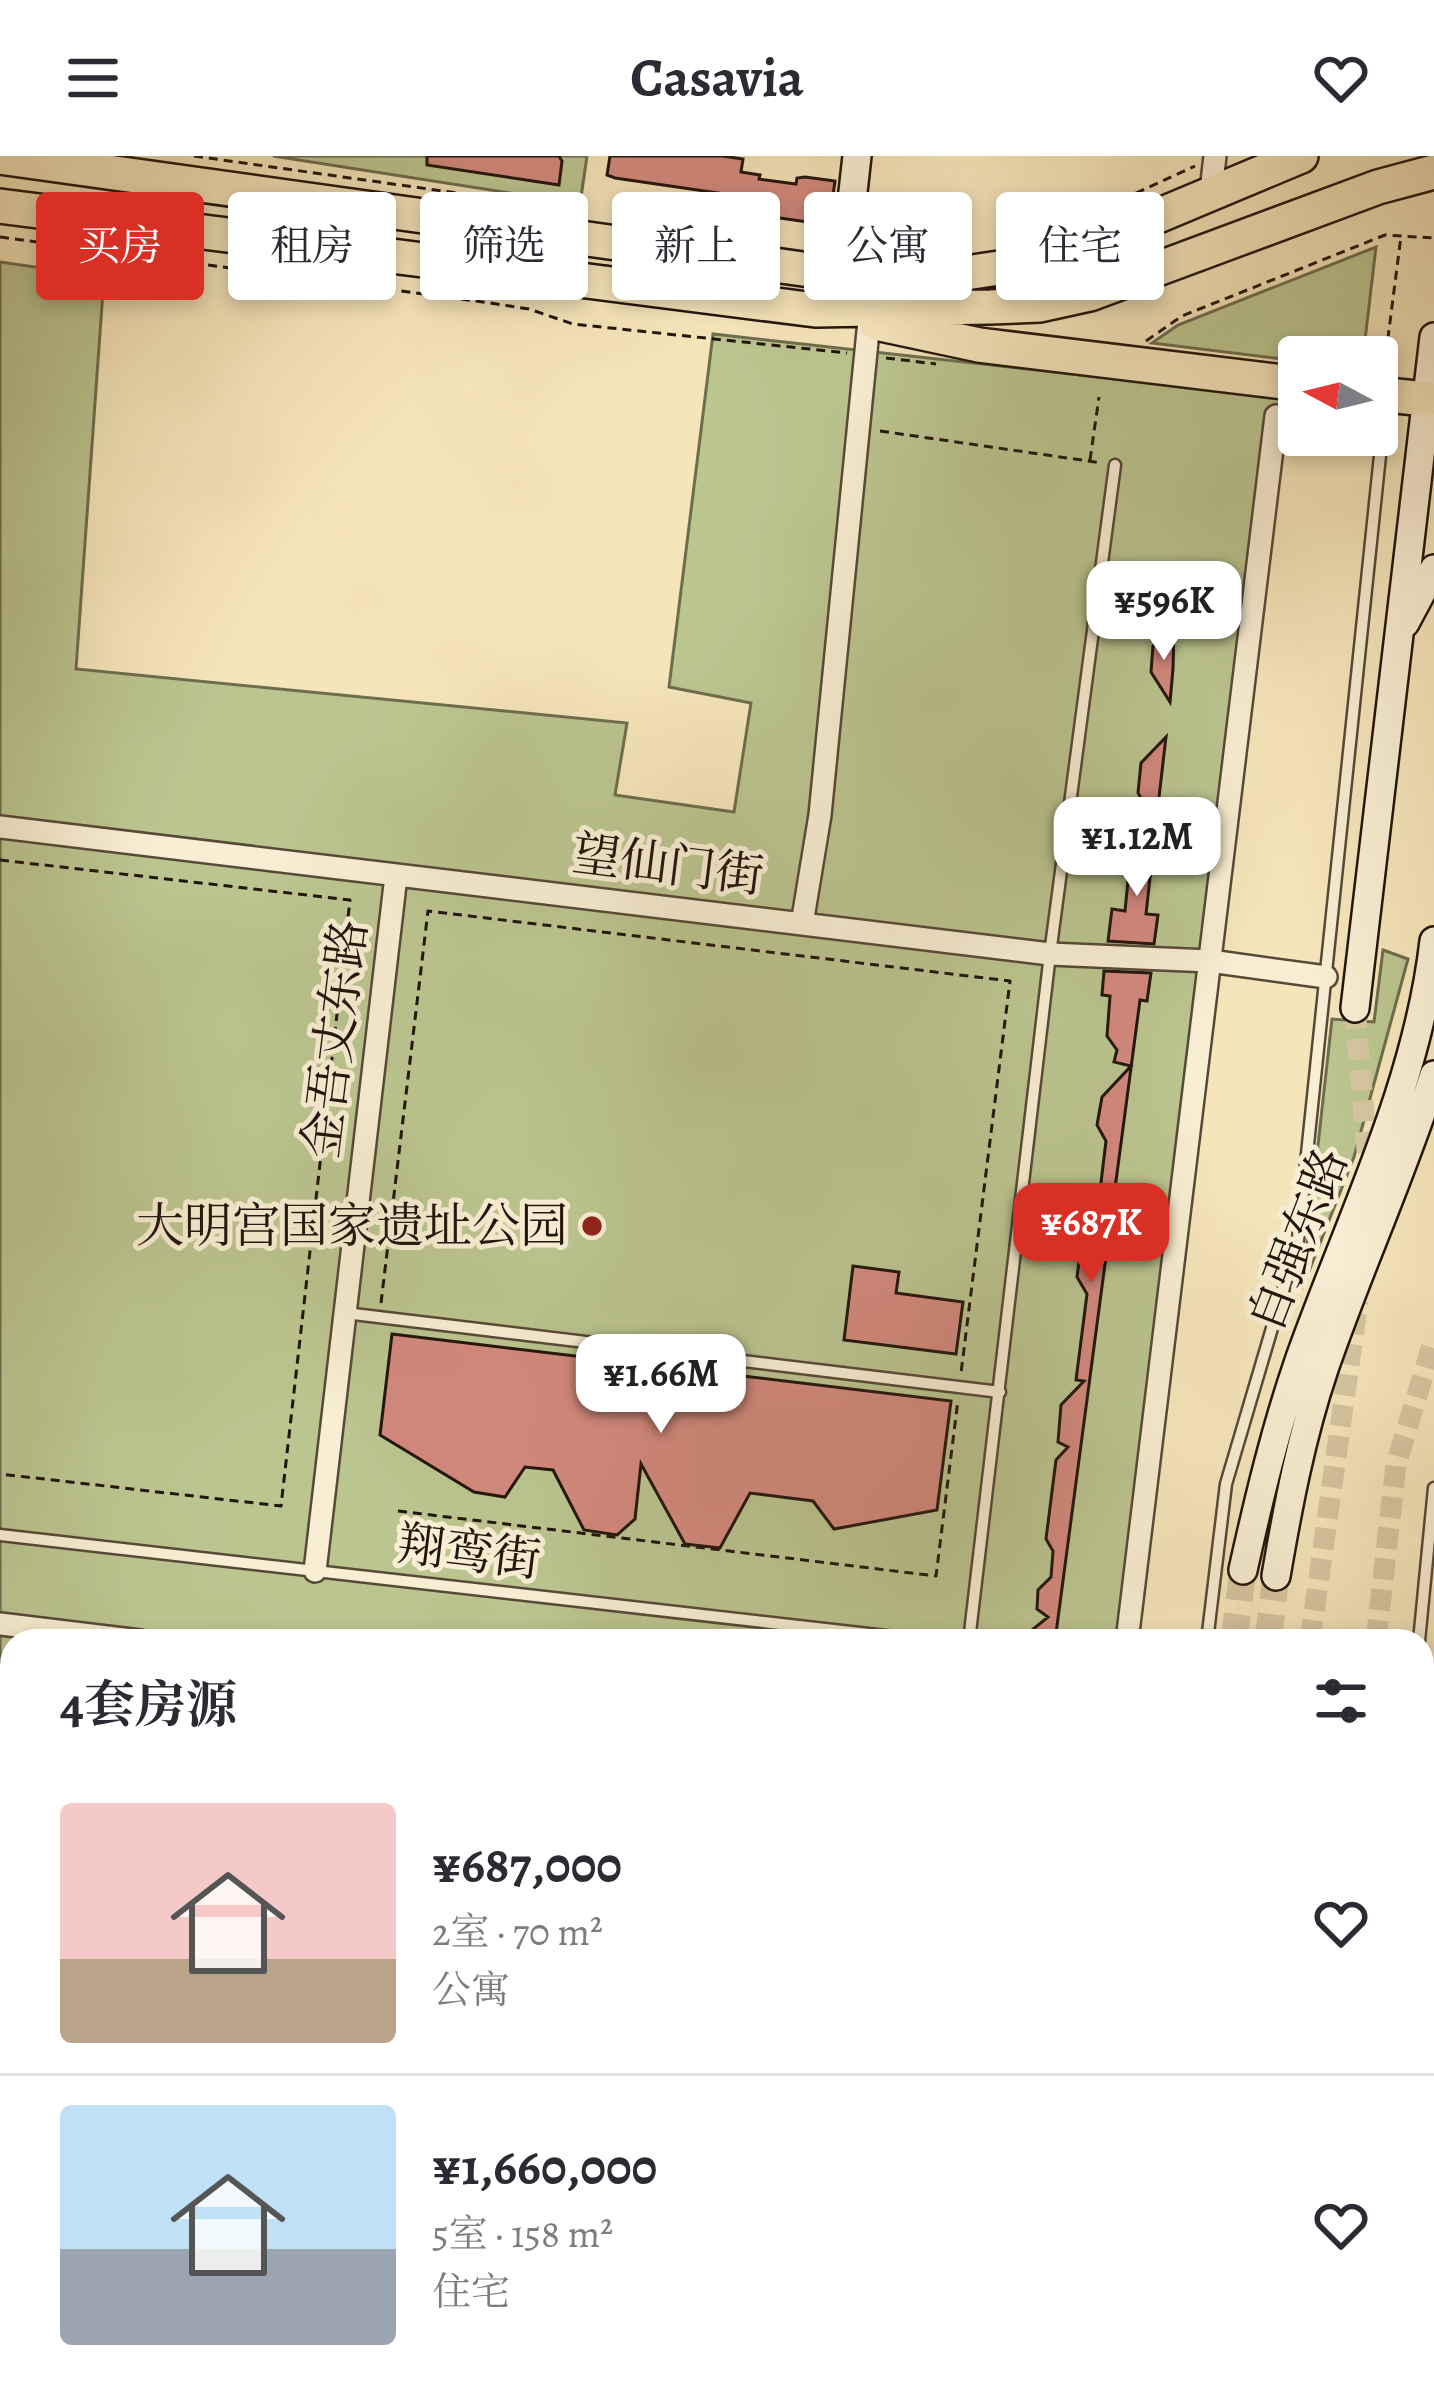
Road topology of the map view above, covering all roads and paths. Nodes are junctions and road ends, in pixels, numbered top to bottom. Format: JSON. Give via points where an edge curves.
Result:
{"nodes":[{"id":1,"x":194,"y":156,"type":"edge"},
{"id":2,"x":857,"y":156,"type":"edge"},
{"id":3,"x":1301,"y":156,"type":"edge"},
{"id":4,"x":0,"y":157,"type":"edge"},
{"id":5,"x":1215,"y":157,"type":"edge"},
{"id":6,"x":1434,"y":172,"type":"edge"},
{"id":7,"x":1211,"y":191,"type":"junction"},
{"id":8,"x":446,"y":192,"type":"edge"},
{"id":9,"x":853,"y":192,"type":"edge"},
{"id":10,"x":1138,"y":192,"type":"edge"},
{"id":11,"x":0,"y":206,"type":"edge"},
{"id":12,"x":1401,"y":234,"type":"junction"},
{"id":13,"x":0,"y":237,"type":"edge"},
{"id":14,"x":1434,"y":238,"type":"edge"},
{"id":15,"x":804,"y":267,"type":"edge"},
{"id":16,"x":972,"y":272,"type":"edge"},
{"id":17,"x":815,"y":310,"type":"junction"},
{"id":18,"x":1387,"y":336,"type":"edge"},
{"id":19,"x":1434,"y":337,"type":"edge"},
{"id":20,"x":867,"y":338,"type":"junction"},
{"id":21,"x":1127,"y":363,"type":"junction"},
{"id":22,"x":954,"y":366,"type":"dead end"},
{"id":23,"x":1278,"y":382,"type":"edge"},
{"id":24,"x":1398,"y":396,"type":"edge"},
{"id":25,"x":1099,"y":397,"type":"dead end"},
{"id":26,"x":1426,"y":399,"type":"junction"},
{"id":27,"x":1276,"y":416,"type":"dead end"},
{"id":28,"x":856,"y":428,"type":"junction"},
{"id":29,"x":1380,"y":456,"type":"edge"},
{"id":30,"x":1090,"y":461,"type":"junction"},
{"id":31,"x":1115,"y":464,"type":"joint"},
{"id":32,"x":1434,"y":568,"type":"edge"},
{"id":33,"x":1396,"y":640,"type":"junction"},
{"id":34,"x":0,"y":827,"type":"edge"},
{"id":35,"x":0,"y":860,"type":"edge"},
{"id":36,"x":396,"y":875,"type":"junction"},
{"id":37,"x":802,"y":924,"type":"junction"},
{"id":38,"x":1434,"y":941,"type":"edge"},
{"id":39,"x":1050,"y":954,"type":"junction"},
{"id":40,"x":1210,"y":961,"type":"junction"},
{"id":41,"x":1326,"y":977,"type":"junction"},
{"id":42,"x":1355,"y":1008,"type":"tunnel mouth"},
{"id":43,"x":1434,"y":1075,"type":"edge"},
{"id":44,"x":345,"y":1312,"type":"junction"},
{"id":45,"x":379,"y":1317,"type":"junction"},
{"id":46,"x":960,"y":1387,"type":"junction"},
{"id":47,"x":1000,"y":1392,"type":"junction"},
{"id":48,"x":0,"y":1474,"type":"edge"},
{"id":49,"x":1434,"y":1488,"type":"edge"},
{"id":50,"x":398,"y":1511,"type":"dead end"},
{"id":51,"x":0,"y":1534,"type":"edge"},
{"id":52,"x":1243,"y":1570,"type":"tunnel mouth"},
{"id":53,"x":315,"y":1571,"type":"junction"},
{"id":54,"x":1276,"y":1576,"type":"tunnel mouth"},
{"id":55,"x":0,"y":1624,"type":"edge"},
{"id":56,"x":41,"y":1629,"type":"edge"},
{"id":57,"x":825,"y":1629,"type":"edge"},
{"id":58,"x":970,"y":1629,"type":"edge"},
{"id":59,"x":1127,"y":1629,"type":"edge"},
{"id":60,"x":1208,"y":1629,"type":"edge"},
{"id":61,"x":1420,"y":1629,"type":"edge"}],
"edges":[{"from":1,"to":8,"type":"path"},
{"from":2,"to":9,"type":"main road"},
{"from":3,"to":7,"type":"main road"},
{"from":4,"to":15,"type":"main road"},
{"from":5,"to":7,"type":"street"},
{"from":5,"to":10,"type":"path"},
{"from":6,"to":17,"type":"main road","via":[[1057,302]]},
{"from":7,"to":16,"type":"main road","via":[[1102,238]]},
{"from":11,"to":17,"type":"main road"},
{"from":12,"to":14,"type":"path"},
{"from":12,"to":18,"type":"path"},
{"from":12,"to":21,"type":"path","via":[[1171,321]]},
{"from":13,"to":20,"type":"path","via":[[490,303],[573,324]]},
{"from":17,"to":20,"type":"main road"},
{"from":19,"to":26,"type":"main road"},
{"from":20,"to":21,"type":"main road"},
{"from":20,"to":22,"type":"path"},
{"from":20,"to":28,"type":"street"},
{"from":21,"to":23,"type":"main road"},
{"from":24,"to":26,"type":"main road"},
{"from":25,"to":30,"type":"path"},
{"from":26,"to":33,"type":"main road"},
{"from":27,"to":40,"type":"street"},
{"from":28,"to":30,"type":"path"},
{"from":28,"to":37,"type":"street","via":[[820,815]]},
{"from":29,"to":41,"type":"lane"},
{"from":30,"to":31,"type":"path"},
{"from":31,"to":39,"type":"lane"},
{"from":32,"to":33,"type":"main road"},
{"from":33,"to":42,"type":"main road"},
{"from":34,"to":36,"type":"street","name":"望仙门街"},
{"from":35,"to":48,"type":"path","via":[[350,900],[281,1506]]},
{"from":36,"to":37,"type":"street","name":"望仙门街"},
{"from":36,"to":44,"type":"street","name":"金吾丈东路"},
{"from":37,"to":39,"type":"street","name":"望仙门街"},
{"from":38,"to":52,"type":"main road","name":"自强东路","via":[[1415,1049],[1300,1360]]},
{"from":39,"to":40,"type":"street","name":"望仙门街"},
{"from":39,"to":47,"type":"lane"},
{"from":40,"to":41,"type":"street","name":"望仙门街"},
{"from":40,"to":59,"type":"street"},
{"from":41,"to":60,"type":"lane","via":[[1298,1240],[1226,1484]]},
{"from":43,"to":54,"type":"main road","name":"自强东路","via":[[1324,1371]]},
{"from":44,"to":45,"type":"lane"},
{"from":44,"to":53,"type":"street","name":"金吾丈东路"},
{"from":45,"to":46,"type":"lane"},
{"from":45,"to":46,"type":"path","via":[[428,911],[614,933],[1010,981]]},
{"from":46,"to":47,"type":"lane"},
{"from":46,"to":50,"type":"path","via":[[936,1576]]},
{"from":47,"to":58,"type":"lane"},
{"from":49,"to":61,"type":"lane"},
{"from":51,"to":53,"type":"lane","name":"翔鸾街"},
{"from":53,"to":57,"type":"lane","name":"翔鸾街"},
{"from":55,"to":56,"type":"street"}]}
